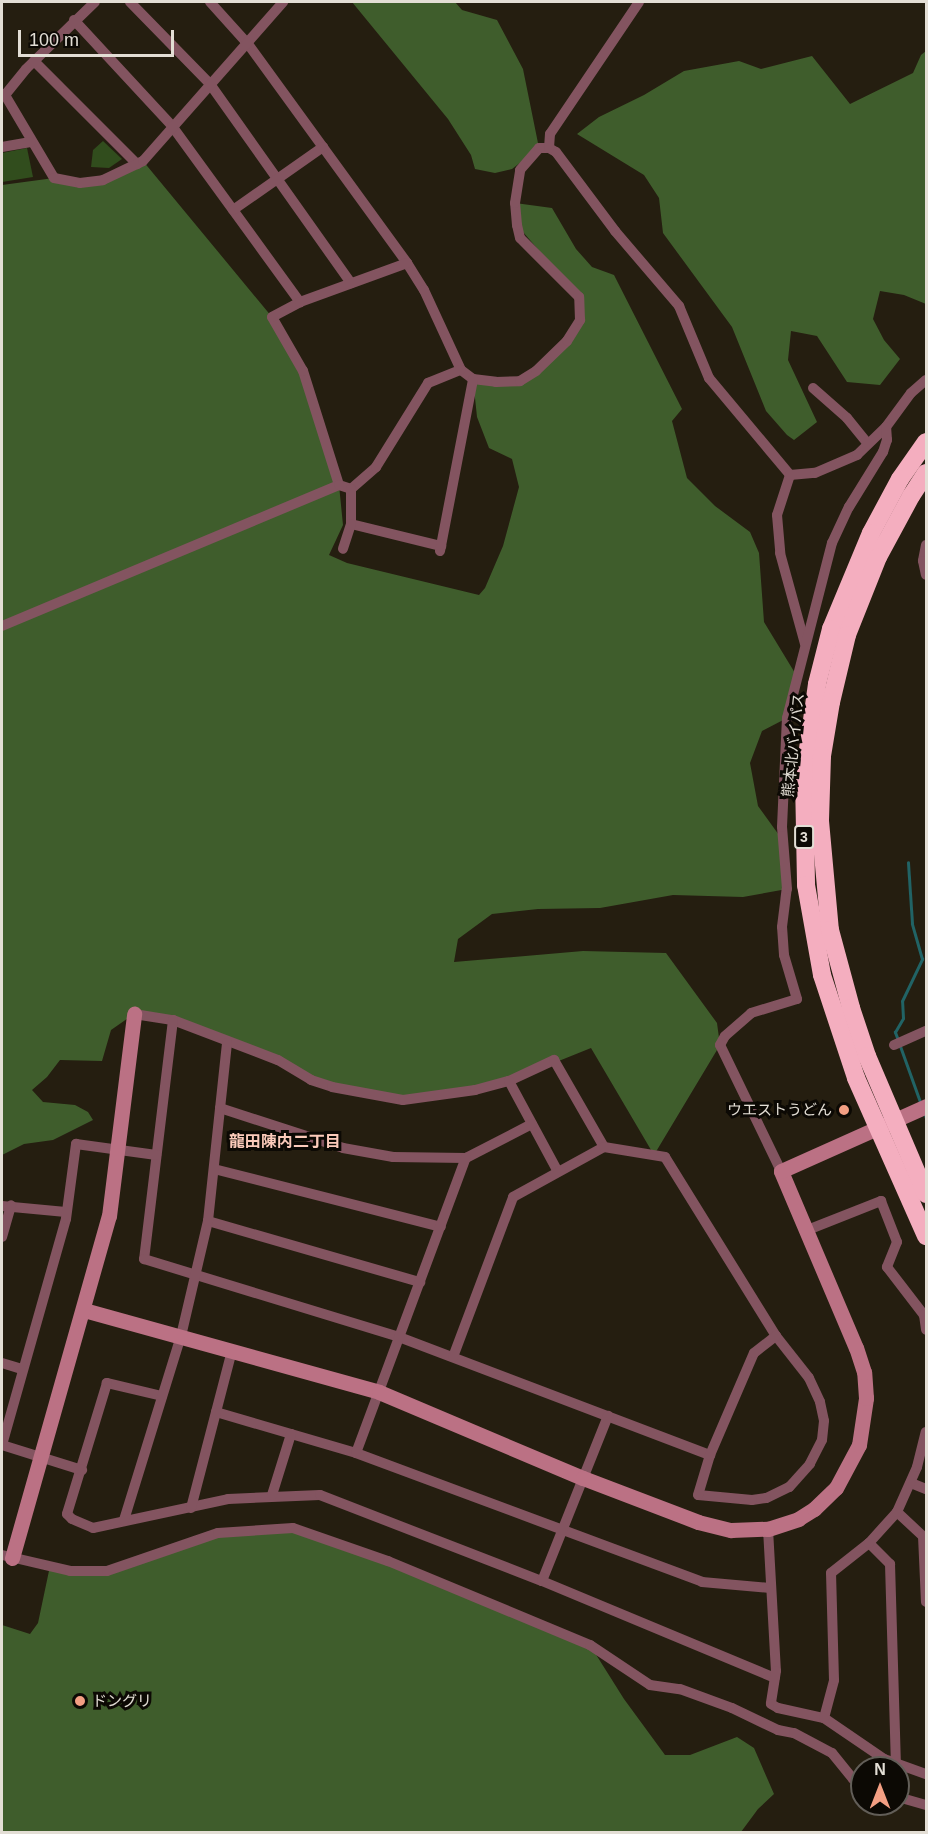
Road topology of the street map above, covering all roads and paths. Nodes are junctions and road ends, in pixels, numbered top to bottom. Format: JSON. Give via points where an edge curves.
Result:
{"nodes":[{"id":1,"x":95,"y":2,"type":"edge"},
{"id":2,"x":130,"y":2,"type":"edge"},
{"id":3,"x":210,"y":2,"type":"edge"},
{"id":4,"x":284,"y":2,"type":"edge"},
{"id":5,"x":639,"y":2,"type":"edge"},
{"id":6,"x":74,"y":20,"type":"junction"},
{"id":7,"x":248,"y":44,"type":"junction"},
{"id":8,"x":34,"y":61,"type":"junction"},
{"id":9,"x":210,"y":84,"type":"junction"},
{"id":10,"x":3,"y":95,"type":"edge"},
{"id":11,"x":172,"y":126,"type":"junction"},
{"id":12,"x":31,"y":142,"type":"junction"},
{"id":13,"x":2,"y":147,"type":"edge"},
{"id":14,"x":323,"y":147,"type":"junction"},
{"id":15,"x":549,"y":147,"type":"junction"},
{"id":16,"x":137,"y":164,"type":"junction"},
{"id":17,"x":277,"y":179,"type":"junction"},
{"id":18,"x":233,"y":210,"type":"junction"},
{"id":19,"x":407,"y":263,"type":"junction"},
{"id":20,"x":351,"y":283,"type":"junction"},
{"id":21,"x":300,"y":302,"type":"junction"},
{"id":22,"x":461,"y":370,"type":"junction"},
{"id":23,"x":473,"y":379,"type":"junction"},
{"id":24,"x":927,"y":380,"type":"edge"},
{"id":25,"x":813,"y":388,"type":"dead end"},
{"id":26,"x":886,"y":427,"type":"junction"},
{"id":27,"x":927,"y":442,"type":"edge"},
{"id":28,"x":868,"y":444,"type":"junction"},
{"id":29,"x":927,"y":473,"type":"edge"},
{"id":30,"x":790,"y":475,"type":"junction"},
{"id":31,"x":339,"y":485,"type":"junction"},
{"id":32,"x":351,"y":489,"type":"junction"},
{"id":33,"x":351,"y":524,"type":"junction"},
{"id":34,"x":927,"y":545,"type":"edge"},
{"id":35,"x":344,"y":549,"type":"dead end"},
{"id":36,"x":927,"y":575,"type":"edge"},
{"id":37,"x":2,"y":626,"type":"edge"},
{"id":38,"x":806,"y":648,"type":"junction"},
{"id":39,"x":134,"y":1014,"type":"joint"},
{"id":40,"x":173,"y":1020,"type":"junction"},
{"id":41,"x":927,"y":1031,"type":"edge"},
{"id":42,"x":227,"y":1043,"type":"junction"},
{"id":43,"x":894,"y":1045,"type":"dead end"},
{"id":44,"x":509,"y":1081,"type":"junction"},
{"id":45,"x":927,"y":1106,"type":"edge"},
{"id":46,"x":220,"y":1108,"type":"junction"},
{"id":47,"x":532,"y":1124,"type":"junction"},
{"id":48,"x":886,"y":1124,"type":"junction"},
{"id":49,"x":117,"y":1148,"type":"junction"},
{"id":50,"x":604,"y":1148,"type":"junction"},
{"id":51,"x":156,"y":1155,"type":"junction"},
{"id":52,"x":466,"y":1158,"type":"junction"},
{"id":53,"x":214,"y":1169,"type":"junction"},
{"id":54,"x":781,"y":1171,"type":"junction"},
{"id":55,"x":558,"y":1172,"type":"junction"},
{"id":56,"x":927,"y":1194,"type":"edge"},
{"id":57,"x":6,"y":1206,"type":"edge"},
{"id":58,"x":66,"y":1212,"type":"junction"},
{"id":59,"x":208,"y":1221,"type":"junction"},
{"id":60,"x":441,"y":1227,"type":"junction"},
{"id":61,"x":805,"y":1231,"type":"junction"},
{"id":62,"x":927,"y":1236,"type":"edge"},
{"id":63,"x":2,"y":1237,"type":"edge"},
{"id":64,"x":195,"y":1275,"type":"junction"},
{"id":65,"x":420,"y":1282,"type":"junction"},
{"id":66,"x":84,"y":1310,"type":"junction"},
{"id":67,"x":927,"y":1330,"type":"edge"},
{"id":68,"x":776,"y":1335,"type":"junction"},
{"id":69,"x":181,"y":1336,"type":"junction"},
{"id":70,"x":399,"y":1336,"type":"junction"},
{"id":71,"x":232,"y":1351,"type":"junction"},
{"id":72,"x":453,"y":1357,"type":"junction"},
{"id":73,"x":2,"y":1363,"type":"edge"},
{"id":74,"x":22,"y":1369,"type":"junction"},
{"id":75,"x":379,"y":1392,"type":"junction"},
{"id":76,"x":162,"y":1396,"type":"junction"},
{"id":77,"x":216,"y":1412,"type":"junction"},
{"id":78,"x":608,"y":1416,"type":"junction"},
{"id":79,"x":927,"y":1432,"type":"edge"},
{"id":80,"x":291,"y":1434,"type":"junction"},
{"id":81,"x":356,"y":1453,"type":"junction"},
{"id":82,"x":710,"y":1455,"type":"junction"},
{"id":83,"x":42,"y":1457,"type":"junction"},
{"id":84,"x":82,"y":1470,"type":"junction"},
{"id":85,"x":583,"y":1478,"type":"junction"},
{"id":86,"x":910,"y":1483,"type":"junction"},
{"id":87,"x":927,"y":1489,"type":"edge"},
{"id":88,"x":272,"y":1495,"type":"junction"},
{"id":89,"x":191,"y":1508,"type":"junction"},
{"id":90,"x":897,"y":1512,"type":"junction"},
{"id":91,"x":124,"y":1520,"type":"junction"},
{"id":92,"x":768,"y":1529,"type":"junction"},
{"id":93,"x":562,"y":1530,"type":"junction"},
{"id":94,"x":869,"y":1543,"type":"junction"},
{"id":95,"x":7,"y":1556,"type":"edge"},
{"id":96,"x":542,"y":1581,"type":"junction"},
{"id":97,"x":771,"y":1588,"type":"junction"},
{"id":98,"x":927,"y":1602,"type":"edge"},
{"id":99,"x":775,"y":1678,"type":"junction"},
{"id":100,"x":824,"y":1718,"type":"junction"},
{"id":101,"x":880,"y":1756,"type":"edge"},
{"id":102,"x":896,"y":1756,"type":"edge"},
{"id":103,"x":910,"y":1769,"type":"edge"},
{"id":104,"x":927,"y":1774,"type":"edge"},
{"id":105,"x":850,"y":1775,"type":"edge"},
{"id":106,"x":910,"y":1800,"type":"edge"},
{"id":107,"x":927,"y":1804,"type":"edge"}],
"edges":[{"from":1,"to":6,"type":"street"},
{"from":2,"to":9,"type":"street"},
{"from":3,"to":7,"type":"street"},
{"from":4,"to":7,"type":"street"},
{"from":5,"to":15,"type":"street","via":[[550,134]]},
{"from":6,"to":8,"type":"street"},
{"from":6,"to":11,"type":"street"},
{"from":7,"to":9,"type":"street"},
{"from":7,"to":14,"type":"street"},
{"from":8,"to":10,"type":"street"},
{"from":8,"to":16,"type":"street"},
{"from":9,"to":11,"type":"street"},
{"from":9,"to":17,"type":"street"},
{"from":10,"to":12,"type":"street"},
{"from":11,"to":16,"type":"street"},
{"from":11,"to":18,"type":"street"},
{"from":12,"to":13,"type":"street"},
{"from":12,"to":16,"type":"street","via":[[54,178],[70,182],[103,180]]},
{"from":14,"to":17,"type":"street"},
{"from":14,"to":19,"type":"street"},
{"from":15,"to":23,"type":"street","via":[[540,148],[520,170],[515,203],[517,225],[520,238],[579,297],[580,320],[567,341],[520,381]]},
{"from":15,"to":30,"type":"street","via":[[679,306],[709,378]]},
{"from":17,"to":18,"type":"street"},
{"from":17,"to":20,"type":"street"},
{"from":18,"to":21,"type":"street"},
{"from":19,"to":20,"type":"street"},
{"from":19,"to":22,"type":"street","via":[[424,290]]},
{"from":20,"to":21,"type":"street"},
{"from":21,"to":31,"type":"street","via":[[272,317],[303,371]]},
{"from":22,"to":23,"type":"street"},
{"from":22,"to":32,"type":"street","via":[[428,383],[376,467]]},
{"from":23,"to":33,"type":"street","via":[[440,548]]},
{"from":24,"to":26,"type":"street","via":[[911,393]]},
{"from":25,"to":28,"type":"street","via":[[847,418]]},
{"from":26,"to":28,"type":"street"},
{"from":26,"to":38,"type":"street","via":[[883,453],[832,543]]},
{"from":27,"to":48,"type":"highway","name":"熊本北バイパス","number":"3","via":[[900,478],[871,533],[831,629],[813,708],[804,778],[806,885],[822,975],[856,1078]]},
{"from":28,"to":30,"type":"street","via":[[857,455],[828,469]]},
{"from":29,"to":48,"type":"highway","name":"熊本北バイパス","number":"3","via":[[878,557],[848,634],[822,756],[820,821],[830,930]]},
{"from":30,"to":38,"type":"street","via":[[777,515],[779,544]]},
{"from":31,"to":32,"type":"street"},
{"from":31,"to":37,"type":"street"},
{"from":32,"to":33,"type":"street"},
{"from":33,"to":35,"type":"street"},
{"from":34,"to":36,"type":"street","via":[[923,561]]},
{"from":38,"to":54,"type":"street","via":[[787,718],[783,774],[787,889],[783,946],[797,999],[751,1013],[720,1045]]},
{"from":39,"to":40,"type":"street"},
{"from":39,"to":49,"type":"street"},
{"from":40,"to":42,"type":"street"},
{"from":40,"to":51,"type":"street"},
{"from":41,"to":43,"type":"street"},
{"from":42,"to":44,"type":"street","via":[[278,1060],[310,1080],[373,1096],[403,1100]]},
{"from":42,"to":46,"type":"street"},
{"from":44,"to":47,"type":"street"},
{"from":44,"to":50,"type":"street","via":[[554,1060]]},
{"from":45,"to":48,"type":"street"},
{"from":46,"to":52,"type":"street","via":[[360,1151],[393,1157]]},
{"from":46,"to":53,"type":"street"},
{"from":47,"to":52,"type":"street"},
{"from":47,"to":55,"type":"street"},
{"from":48,"to":54,"type":"street"},
{"from":48,"to":56,"type":"highway","name":"熊本北バイパス","number":"3"},
{"from":48,"to":62,"type":"highway","name":"熊本北バイパス","number":"3"},
{"from":49,"to":51,"type":"street"},
{"from":49,"to":58,"type":"street","via":[[76,1144]]},
{"from":49,"to":66,"type":"street","via":[[109,1216]]},
{"from":50,"to":55,"type":"street"},
{"from":50,"to":68,"type":"street","via":[[665,1156]]},
{"from":51,"to":64,"type":"street","via":[[144,1259]]},
{"from":52,"to":60,"type":"street"},
{"from":53,"to":59,"type":"street"},
{"from":53,"to":60,"type":"street"},
{"from":54,"to":61,"type":"street"},
{"from":55,"to":72,"type":"street","via":[[513,1197]]},
{"from":57,"to":58,"type":"street"},
{"from":57,"to":63,"type":"street"},
{"from":58,"to":74,"type":"street"},
{"from":59,"to":64,"type":"street"},
{"from":59,"to":65,"type":"street"},
{"from":60,"to":65,"type":"street"},
{"from":61,"to":67,"type":"street","via":[[881,1201],[897,1242],[887,1267],[924,1315]]},
{"from":61,"to":92,"type":"street","via":[[864,1372],[865,1416],[853,1460],[836,1488],[798,1519]]},
{"from":64,"to":69,"type":"street"},
{"from":64,"to":70,"type":"street"},
{"from":65,"to":70,"type":"street"},
{"from":66,"to":69,"type":"street"},
{"from":66,"to":83,"type":"street"},
{"from":68,"to":82,"type":"street","via":[[754,1353]]},
{"from":68,"to":82,"type":"street","via":[[809,1378],[820,1402],[824,1431],[817,1452],[802,1476],[789,1487],[766,1498],[740,1500],[698,1495]]},
{"from":69,"to":71,"type":"street"},
{"from":69,"to":76,"type":"street"},
{"from":70,"to":72,"type":"street"},
{"from":70,"to":75,"type":"street"},
{"from":71,"to":75,"type":"street"},
{"from":71,"to":77,"type":"street"},
{"from":72,"to":78,"type":"street"},
{"from":73,"to":74,"type":"street"},
{"from":74,"to":83,"type":"street","via":[[2,1445]]},
{"from":75,"to":81,"type":"street"},
{"from":75,"to":85,"type":"street"},
{"from":76,"to":84,"type":"street","via":[[107,1383]]},
{"from":76,"to":91,"type":"street"},
{"from":77,"to":80,"type":"street"},
{"from":77,"to":89,"type":"street"},
{"from":78,"to":82,"type":"street"},
{"from":78,"to":85,"type":"street"},
{"from":79,"to":86,"type":"street"},
{"from":80,"to":81,"type":"street"},
{"from":80,"to":88,"type":"street"},
{"from":81,"to":93,"type":"street"},
{"from":83,"to":84,"type":"street"},
{"from":83,"to":95,"type":"street"},
{"from":84,"to":91,"type":"street","via":[[67,1514],[72,1520],[93,1528]]},
{"from":85,"to":92,"type":"street","via":[[698,1522],[731,1530]]},
{"from":85,"to":93,"type":"street"},
{"from":86,"to":87,"type":"street"},
{"from":86,"to":90,"type":"street"},
{"from":88,"to":89,"type":"street","via":[[228,1499]]},
{"from":88,"to":96,"type":"street","via":[[320,1495]]},
{"from":89,"to":91,"type":"street"},
{"from":90,"to":94,"type":"street"},
{"from":90,"to":98,"type":"street","via":[[923,1536]]},
{"from":92,"to":97,"type":"street"},
{"from":93,"to":96,"type":"street"},
{"from":93,"to":97,"type":"street","via":[[702,1582]]},
{"from":94,"to":100,"type":"street","via":[[831,1573],[834,1680]]},
{"from":94,"to":102,"type":"street","via":[[890,1564]]},
{"from":95,"to":105,"type":"street","via":[[70,1571],[107,1571],[218,1533],[293,1528],[388,1561],[590,1645],[650,1685],[680,1689],[778,1730],[794,1732],[832,1753]]},
{"from":96,"to":99,"type":"street"},
{"from":97,"to":99,"type":"street"},
{"from":99,"to":100,"type":"street","via":[[771,1704]]},
{"from":100,"to":101,"type":"street"},
{"from":103,"to":104,"type":"street"},
{"from":106,"to":107,"type":"street"}]}
